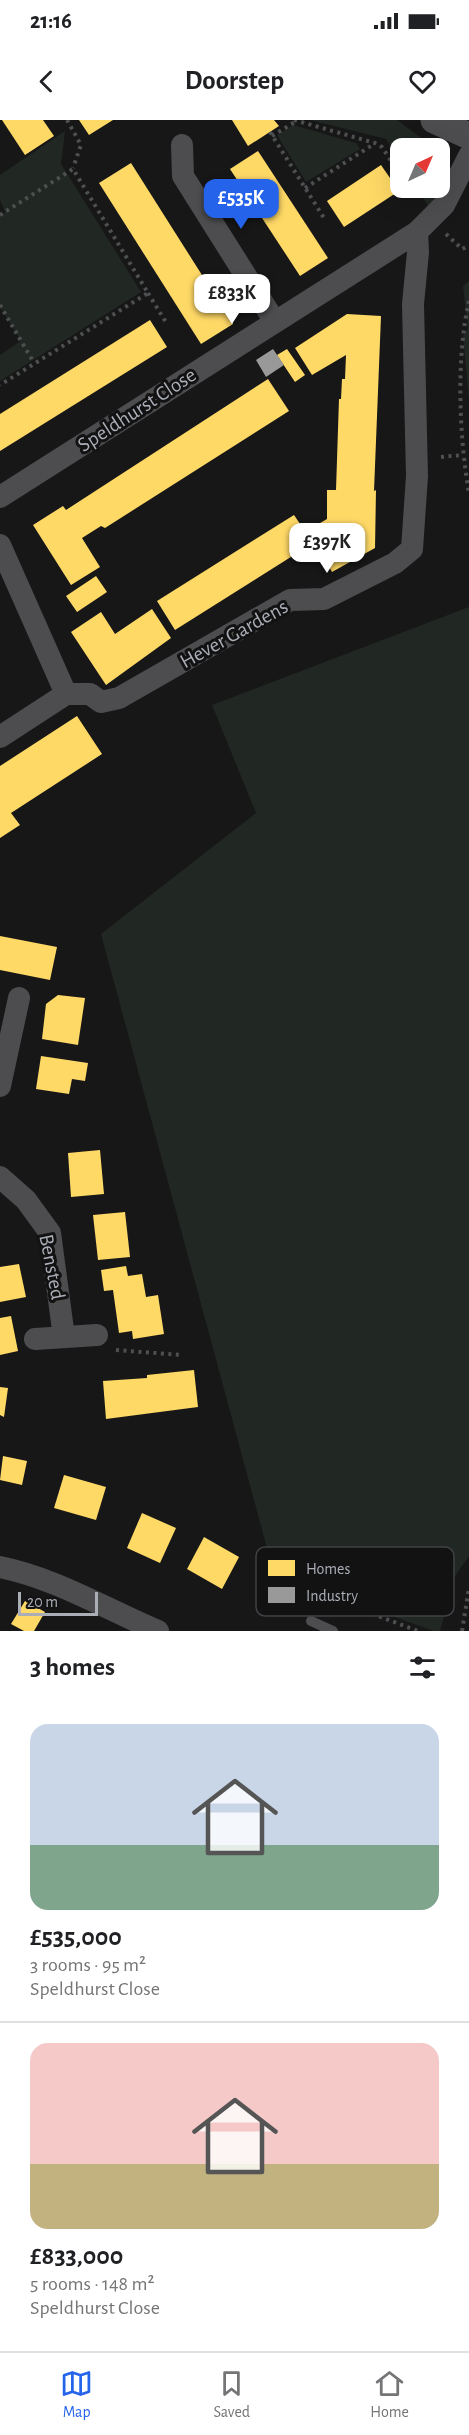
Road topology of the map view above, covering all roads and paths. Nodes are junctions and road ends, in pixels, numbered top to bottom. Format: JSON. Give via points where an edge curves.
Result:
{"nodes":[{"id":1,"x":67,"y":120,"type":"edge"},
{"id":2,"x":434,"y":120,"type":"edge"},
{"id":3,"x":294,"y":121,"type":"edge"},
{"id":4,"x":469,"y":136,"type":"edge"},
{"id":5,"x":375,"y":143,"type":"junction"},
{"id":6,"x":182,"y":145,"type":"dead end"},
{"id":7,"x":469,"y":156,"type":"edge"},
{"id":8,"x":390,"y":159,"type":"edge"},
{"id":9,"x":73,"y":169,"type":"junction"},
{"id":10,"x":306,"y":188,"type":"junction"},
{"id":11,"x":0,"y":215,"type":"edge"},
{"id":12,"x":324,"y":218,"type":"dead end"},
{"id":13,"x":417,"y":232,"type":"junction"},
{"id":14,"x":148,"y":293,"type":"junction"},
{"id":15,"x":469,"y":301,"type":"edge"},
{"id":16,"x":0,"y":305,"type":"edge"},
{"id":17,"x":275,"y":322,"type":"junction"},
{"id":18,"x":167,"y":324,"type":"dead end"},
{"id":19,"x":34,"y":363,"type":"junction"},
{"id":20,"x":0,"y":385,"type":"edge"},
{"id":21,"x":469,"y":493,"type":"edge"},
{"id":22,"x":0,"y":497,"type":"edge"},
{"id":23,"x":0,"y":545,"type":"edge"},
{"id":24,"x":66,"y":694,"type":"junction"},
{"id":25,"x":0,"y":737,"type":"edge"},
{"id":26,"x":19,"y":998,"type":"dead end"},
{"id":27,"x":6,"y":1034,"type":"edge"},
{"id":28,"x":0,"y":1086,"type":"edge"},
{"id":29,"x":0,"y":1177,"type":"edge"},
{"id":30,"x":97,"y":1335,"type":"dead end"},
{"id":31,"x":64,"y":1337,"type":"junction"},
{"id":32,"x":35,"y":1340,"type":"dead end"},
{"id":33,"x":0,"y":1567,"type":"edge"},
{"id":34,"x":469,"y":1587,"type":"edge"},
{"id":35,"x":378,"y":1616,"type":"edge"},
{"id":36,"x":311,"y":1621,"type":"dead end"},
{"id":37,"x":158,"y":1631,"type":"edge"},
{"id":38,"x":333,"y":1631,"type":"edge"},
{"id":39,"x":418,"y":1631,"type":"edge"},
{"id":40,"x":462,"y":1631,"type":"edge"}],
"edges":[{"from":1,"to":9,"type":"path","via":[[81,145]]},
{"from":2,"to":4,"type":"street"},
{"from":3,"to":5,"type":"path"},
{"from":3,"to":10,"type":"path","via":[[271,134]]},
{"from":5,"to":8,"type":"path"},
{"from":5,"to":10,"type":"path"},
{"from":6,"to":17,"type":"street","via":[[183,177]]},
{"from":7,"to":13,"type":"street","name":"Speldhurst Close","via":[[444,205]]},
{"from":9,"to":11,"type":"path"},
{"from":9,"to":14,"type":"path"},
{"from":10,"to":12,"type":"path"},
{"from":13,"to":17,"type":"street","name":"Speldhurst Close"},
{"from":13,"to":24,"type":"street","name":"Hever Gardens","via":[[412,304],[417,476],[412,549],[395,563],[324,599],[290,600],[119,698],[101,702],[90,694]]},
{"from":14,"to":18,"type":"path"},
{"from":14,"to":19,"type":"path"},
{"from":15,"to":21,"type":"path","via":[[463,327],[462,451]]},
{"from":16,"to":19,"type":"path"},
{"from":17,"to":22,"type":"street","name":"Speldhurst Close"},
{"from":19,"to":20,"type":"path"},
{"from":23,"to":24,"type":"street"},
{"from":24,"to":25,"type":"street"},
{"from":26,"to":27,"type":"street"},
{"from":27,"to":28,"type":"street"},
{"from":29,"to":31,"type":"street","name":"Bensted","via":[[26,1200],[50,1233]]},
{"from":30,"to":31,"type":"street"},
{"from":31,"to":32,"type":"street"},
{"from":33,"to":37,"type":"street","via":[[46,1581]]},
{"from":34,"to":40,"type":"path"},
{"from":35,"to":39,"type":"path"},
{"from":36,"to":38,"type":"lane"}]}
